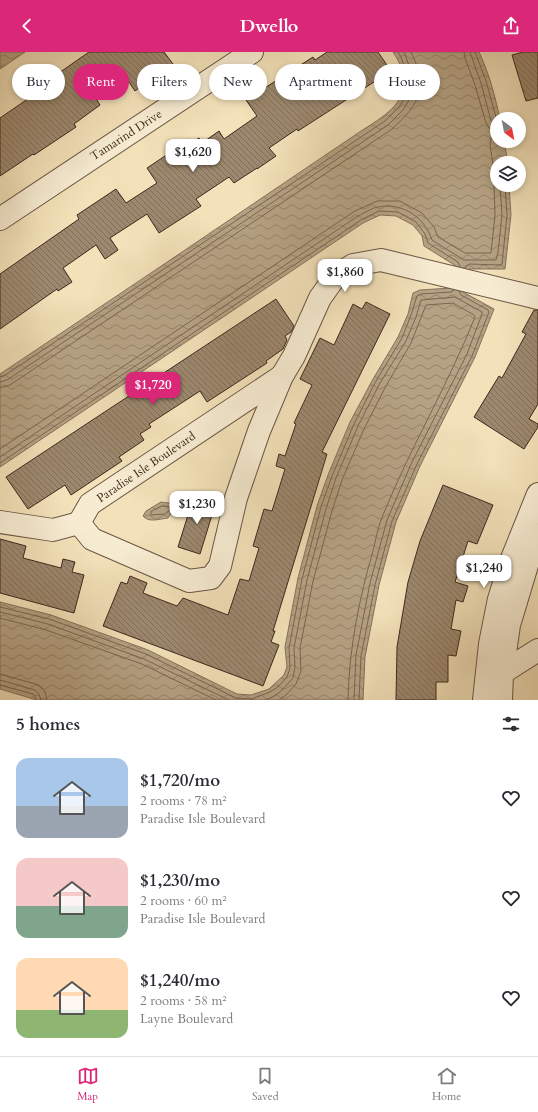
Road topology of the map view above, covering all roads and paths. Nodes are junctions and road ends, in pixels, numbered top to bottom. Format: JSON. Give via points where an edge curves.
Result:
{"nodes":[{"id":1,"x":252,"y":52,"type":"edge"},
{"id":2,"x":0,"y":219,"type":"edge"},
{"id":3,"x":538,"y":298,"type":"edge"},
{"id":4,"x":282,"y":376,"type":"junction"},
{"id":5,"x":538,"y":494,"type":"edge"},
{"id":6,"x":0,"y":522,"type":"edge"},
{"id":7,"x":79,"y":523,"type":"junction"},
{"id":8,"x":538,"y":535,"type":"edge"},
{"id":9,"x":538,"y":650,"type":"edge"},
{"id":10,"x":491,"y":685,"type":"edge"},
{"id":11,"x":500,"y":700,"type":"edge"}],
"edges":[{"from":1,"to":2,"type":"street","name":"Tamarind Drive"},
{"from":3,"to":4,"type":"street","name":"Paradise Isle Boulevard","via":[[381,260],[353,265],[335,277],[320,298],[294,356]]},
{"from":4,"to":7,"type":"street","name":"Paradise Isle Boulevard","via":[[90,504]]},
{"from":4,"to":7,"type":"street","name":"Paradise Isle Boulevard","via":[[236,498],[220,566],[211,578],[182,578],[92,539]]},
{"from":5,"to":10,"type":"street","via":[[499,599],[490,644]]},
{"from":6,"to":7,"type":"street","via":[[53,530]]},
{"from":8,"to":10,"type":"street"},
{"from":9,"to":10,"type":"street"},
{"from":10,"to":11,"type":"street"}]}
